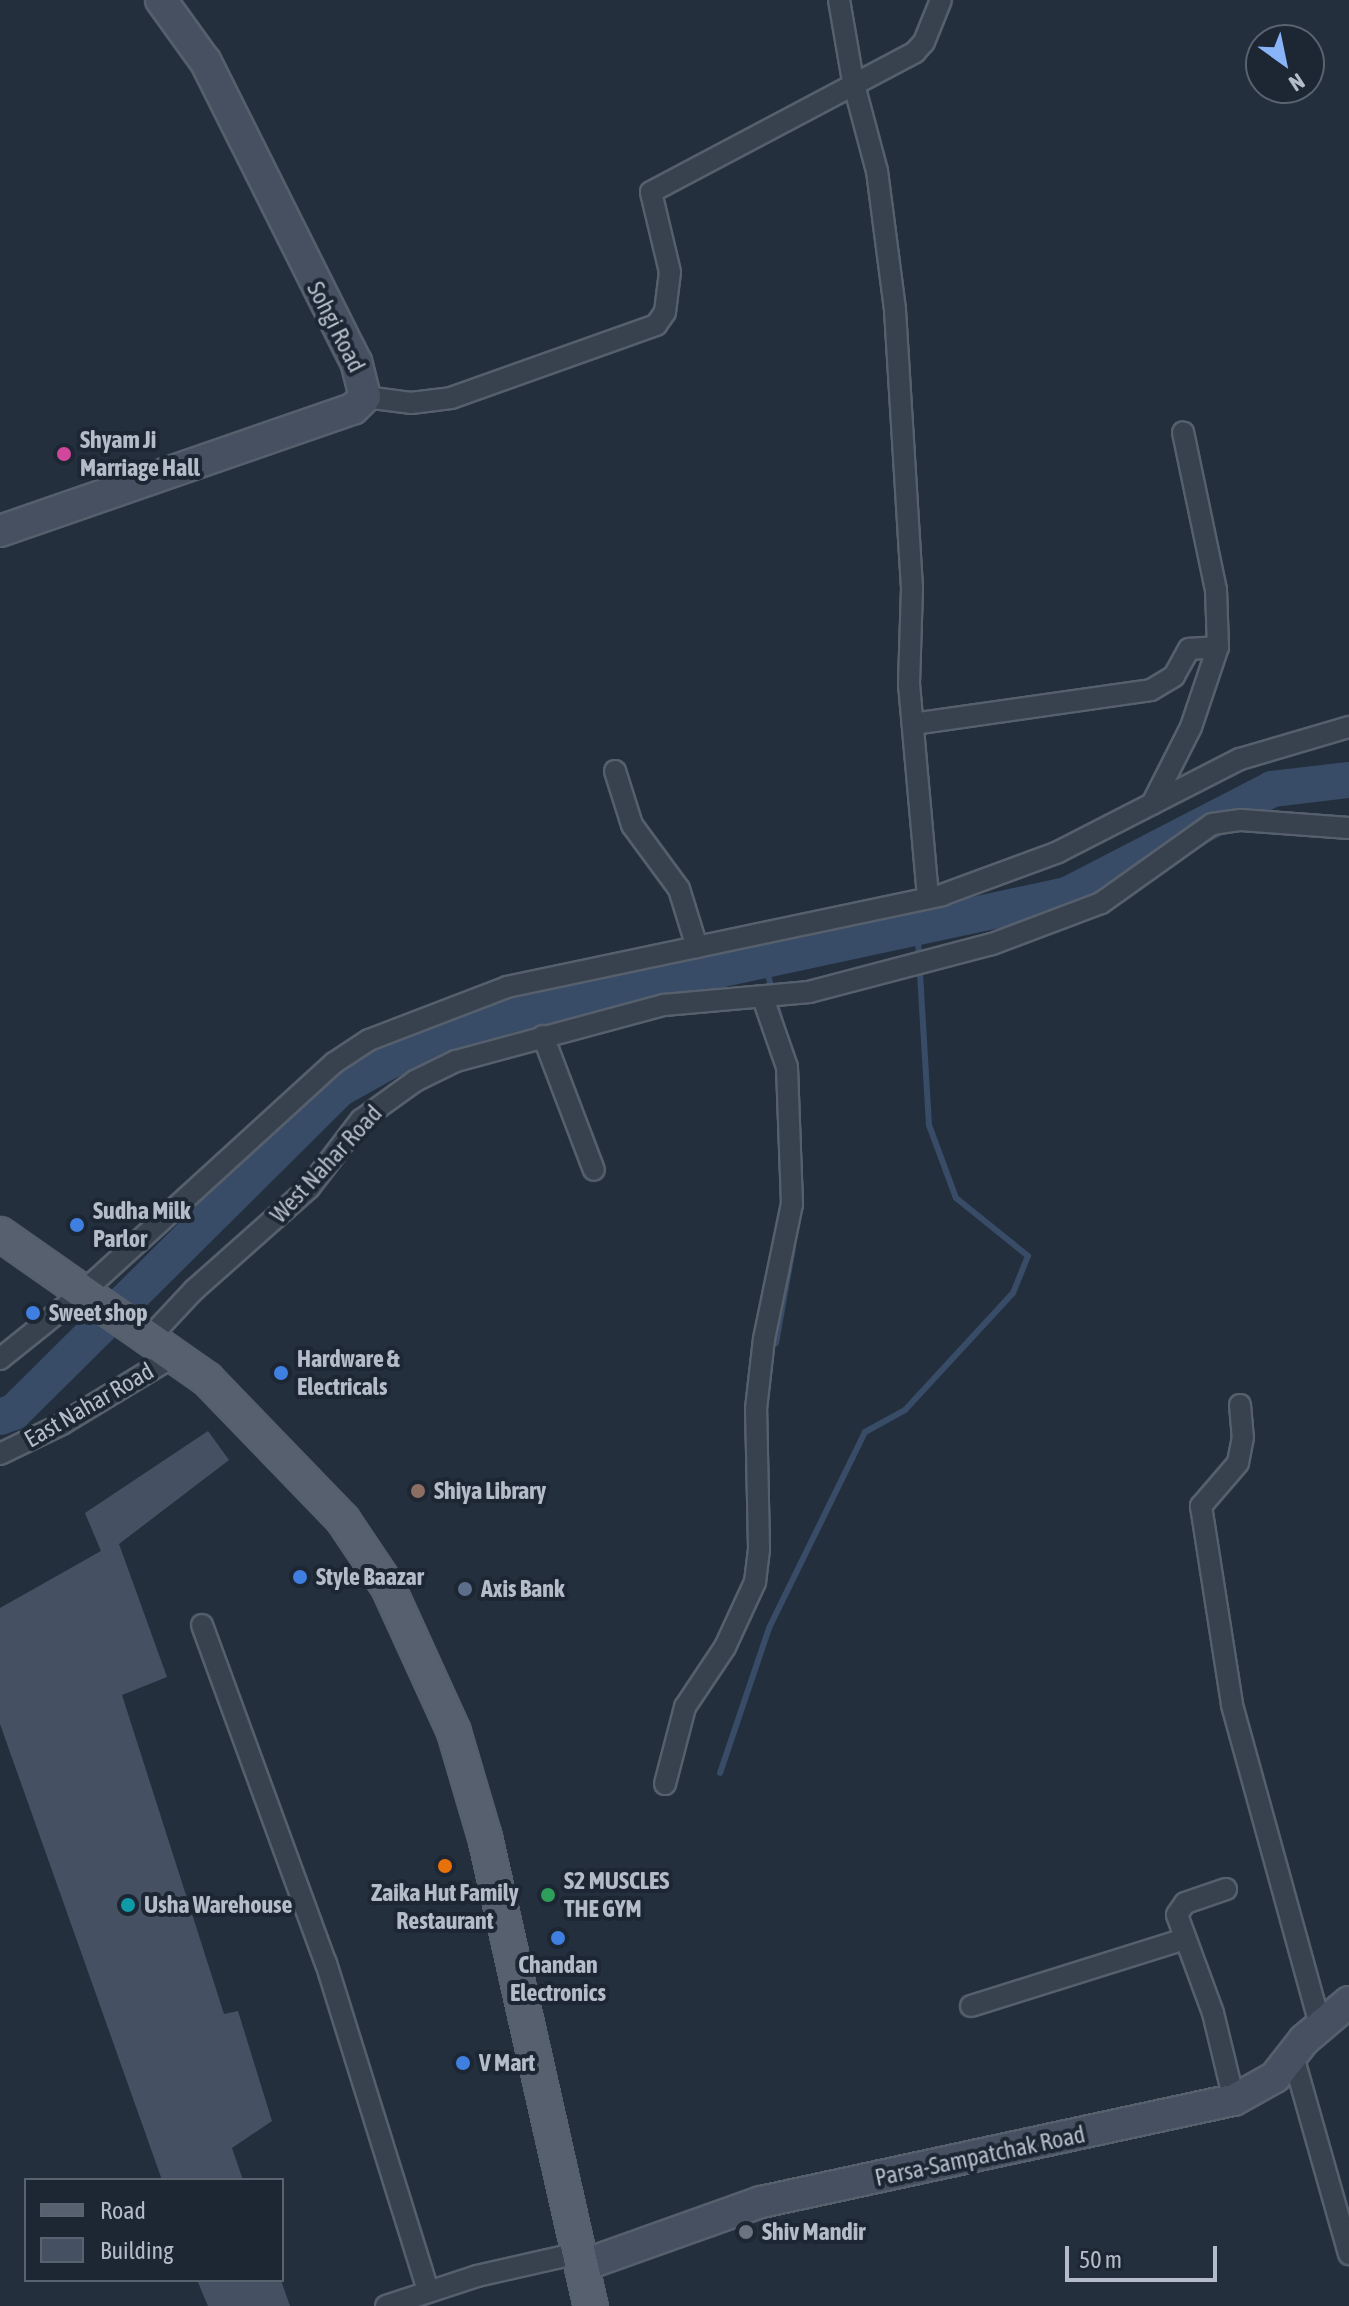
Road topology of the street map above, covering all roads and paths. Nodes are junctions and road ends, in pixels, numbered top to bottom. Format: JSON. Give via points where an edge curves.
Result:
{"nodes":[{"id":1,"x":161,"y":0,"type":"edge"},
{"id":2,"x":839,"y":0,"type":"edge"},
{"id":3,"x":941,"y":0,"type":"edge"},
{"id":4,"x":853,"y":81,"type":"junction"},
{"id":5,"x":365,"y":397,"type":"junction"},
{"id":6,"x":1183,"y":432,"type":"dead end"},
{"id":7,"x":0,"y":531,"type":"edge"},
{"id":8,"x":1218,"y":647,"type":"junction"},
{"id":9,"x":913,"y":724,"type":"junction"},
{"id":10,"x":1349,"y":727,"type":"edge"},
{"id":11,"x":615,"y":771,"type":"dead end"},
{"id":12,"x":1152,"y":804,"type":"junction"},
{"id":13,"x":1349,"y":828,"type":"edge"},
{"id":14,"x":928,"y":898,"type":"junction"},
{"id":15,"x":697,"y":947,"type":"junction"},
{"id":16,"x":765,"y":998,"type":"junction"},
{"id":17,"x":543,"y":1036,"type":"junction"},
{"id":18,"x":594,"y":1170,"type":"dead end"},
{"id":19,"x":0,"y":1234,"type":"edge"},
{"id":20,"x":93,"y":1300,"type":"junction"},
{"id":21,"x":156,"y":1340,"type":"junction"},
{"id":22,"x":0,"y":1359,"type":"edge"},
{"id":23,"x":1240,"y":1405,"type":"dead end"},
{"id":24,"x":0,"y":1454,"type":"edge"},
{"id":25,"x":202,"y":1625,"type":"dead end"},
{"id":26,"x":665,"y":1784,"type":"dead end"},
{"id":27,"x":1226,"y":1889,"type":"dead end"},
{"id":28,"x":1185,"y":1939,"type":"junction"},
{"id":29,"x":1349,"y":2002,"type":"edge"},
{"id":30,"x":971,"y":2006,"type":"dead end"},
{"id":31,"x":1320,"y":2024,"type":"junction"},
{"id":32,"x":1293,"y":2056,"type":"junction"},
{"id":33,"x":1234,"y":2100,"type":"junction"},
{"id":34,"x":1349,"y":2254,"type":"edge"},
{"id":35,"x":580,"y":2260,"type":"junction"},
{"id":36,"x":428,"y":2291,"type":"junction"},
{"id":37,"x":386,"y":2306,"type":"edge"},
{"id":38,"x":591,"y":2306,"type":"edge"}],
"edges":[{"from":1,"to":5,"type":"street","name":"Sohgi Road","via":[[205,61],[356,362]]},
{"from":2,"to":4,"type":"street"},
{"from":3,"to":4,"type":"street","via":[[920,48]]},
{"from":4,"to":5,"type":"street","via":[[651,192],[670,272],[665,312],[656,325],[451,398],[411,403]]},
{"from":4,"to":9,"type":"street","via":[[877,171],[895,310],[912,588]]},
{"from":5,"to":7,"type":"street","name":"Sohgi Road","via":[[353,409]]},
{"from":6,"to":8,"type":"street","via":[[1216,590]]},
{"from":8,"to":9,"type":"street","via":[[1189,649],[1174,676],[1151,690]]},
{"from":8,"to":12,"type":"street","via":[[1195,717]]},
{"from":9,"to":14,"type":"street"},
{"from":10,"to":12,"type":"street","via":[[1240,759]]},
{"from":11,"to":15,"type":"street","via":[[632,825],[679,889]]},
{"from":12,"to":14,"type":"street","via":[[1058,852]]},
{"from":13,"to":16,"type":"street","name":"West Nahar Road","via":[[1252,820],[1212,824],[1101,903],[955,956]]},
{"from":14,"to":15,"type":"street"},
{"from":15,"to":20,"type":"street","via":[[507,987],[369,1040],[293,1099]]},
{"from":16,"to":17,"type":"street","name":"West Nahar Road","via":[[690,1000]]},
{"from":16,"to":26,"type":"street","via":[[787,1067],[792,1204],[764,1339],[756,1409],[755,1582],[725,1647],[685,1707]]},
{"from":17,"to":18,"type":"street"},
{"from":17,"to":21,"type":"street","name":"West Nahar Road","via":[[456,1061],[380,1103],[343,1141],[309,1188],[194,1290]]},
{"from":19,"to":20,"type":"main road"},
{"from":20,"to":21,"type":"main road"},
{"from":20,"to":22,"type":"street"},
{"from":21,"to":24,"type":"street","name":"East Nahar Road","via":[[62,1424]]},
{"from":21,"to":35,"type":"main road","via":[[238,1409],[343,1520],[388,1587],[429,1671],[485,1837],[546,2090]]},
{"from":23,"to":31,"type":"street","via":[[1243,1437],[1238,1463],[1201,1506],[1232,1705]]},
{"from":25,"to":36,"type":"street","via":[[326,1963]]},
{"from":27,"to":28,"type":"street","via":[[1181,1906],[1177,1915]]},
{"from":28,"to":30,"type":"street"},
{"from":28,"to":33,"type":"street","via":[[1213,2013]]},
{"from":29,"to":31,"type":"street","name":"Parsa-Sampatchak Road"},
{"from":31,"to":32,"type":"street","name":"Parsa-Sampatchak Road"},
{"from":32,"to":33,"type":"street","name":"Parsa-Sampatchak Road","via":[[1275,2077]]},
{"from":32,"to":34,"type":"street"},
{"from":33,"to":35,"type":"street","name":"Parsa-Sampatchak Road","via":[[761,2202]]},
{"from":35,"to":36,"type":"street"},
{"from":35,"to":38,"type":"main road"},
{"from":36,"to":37,"type":"street"}]}
